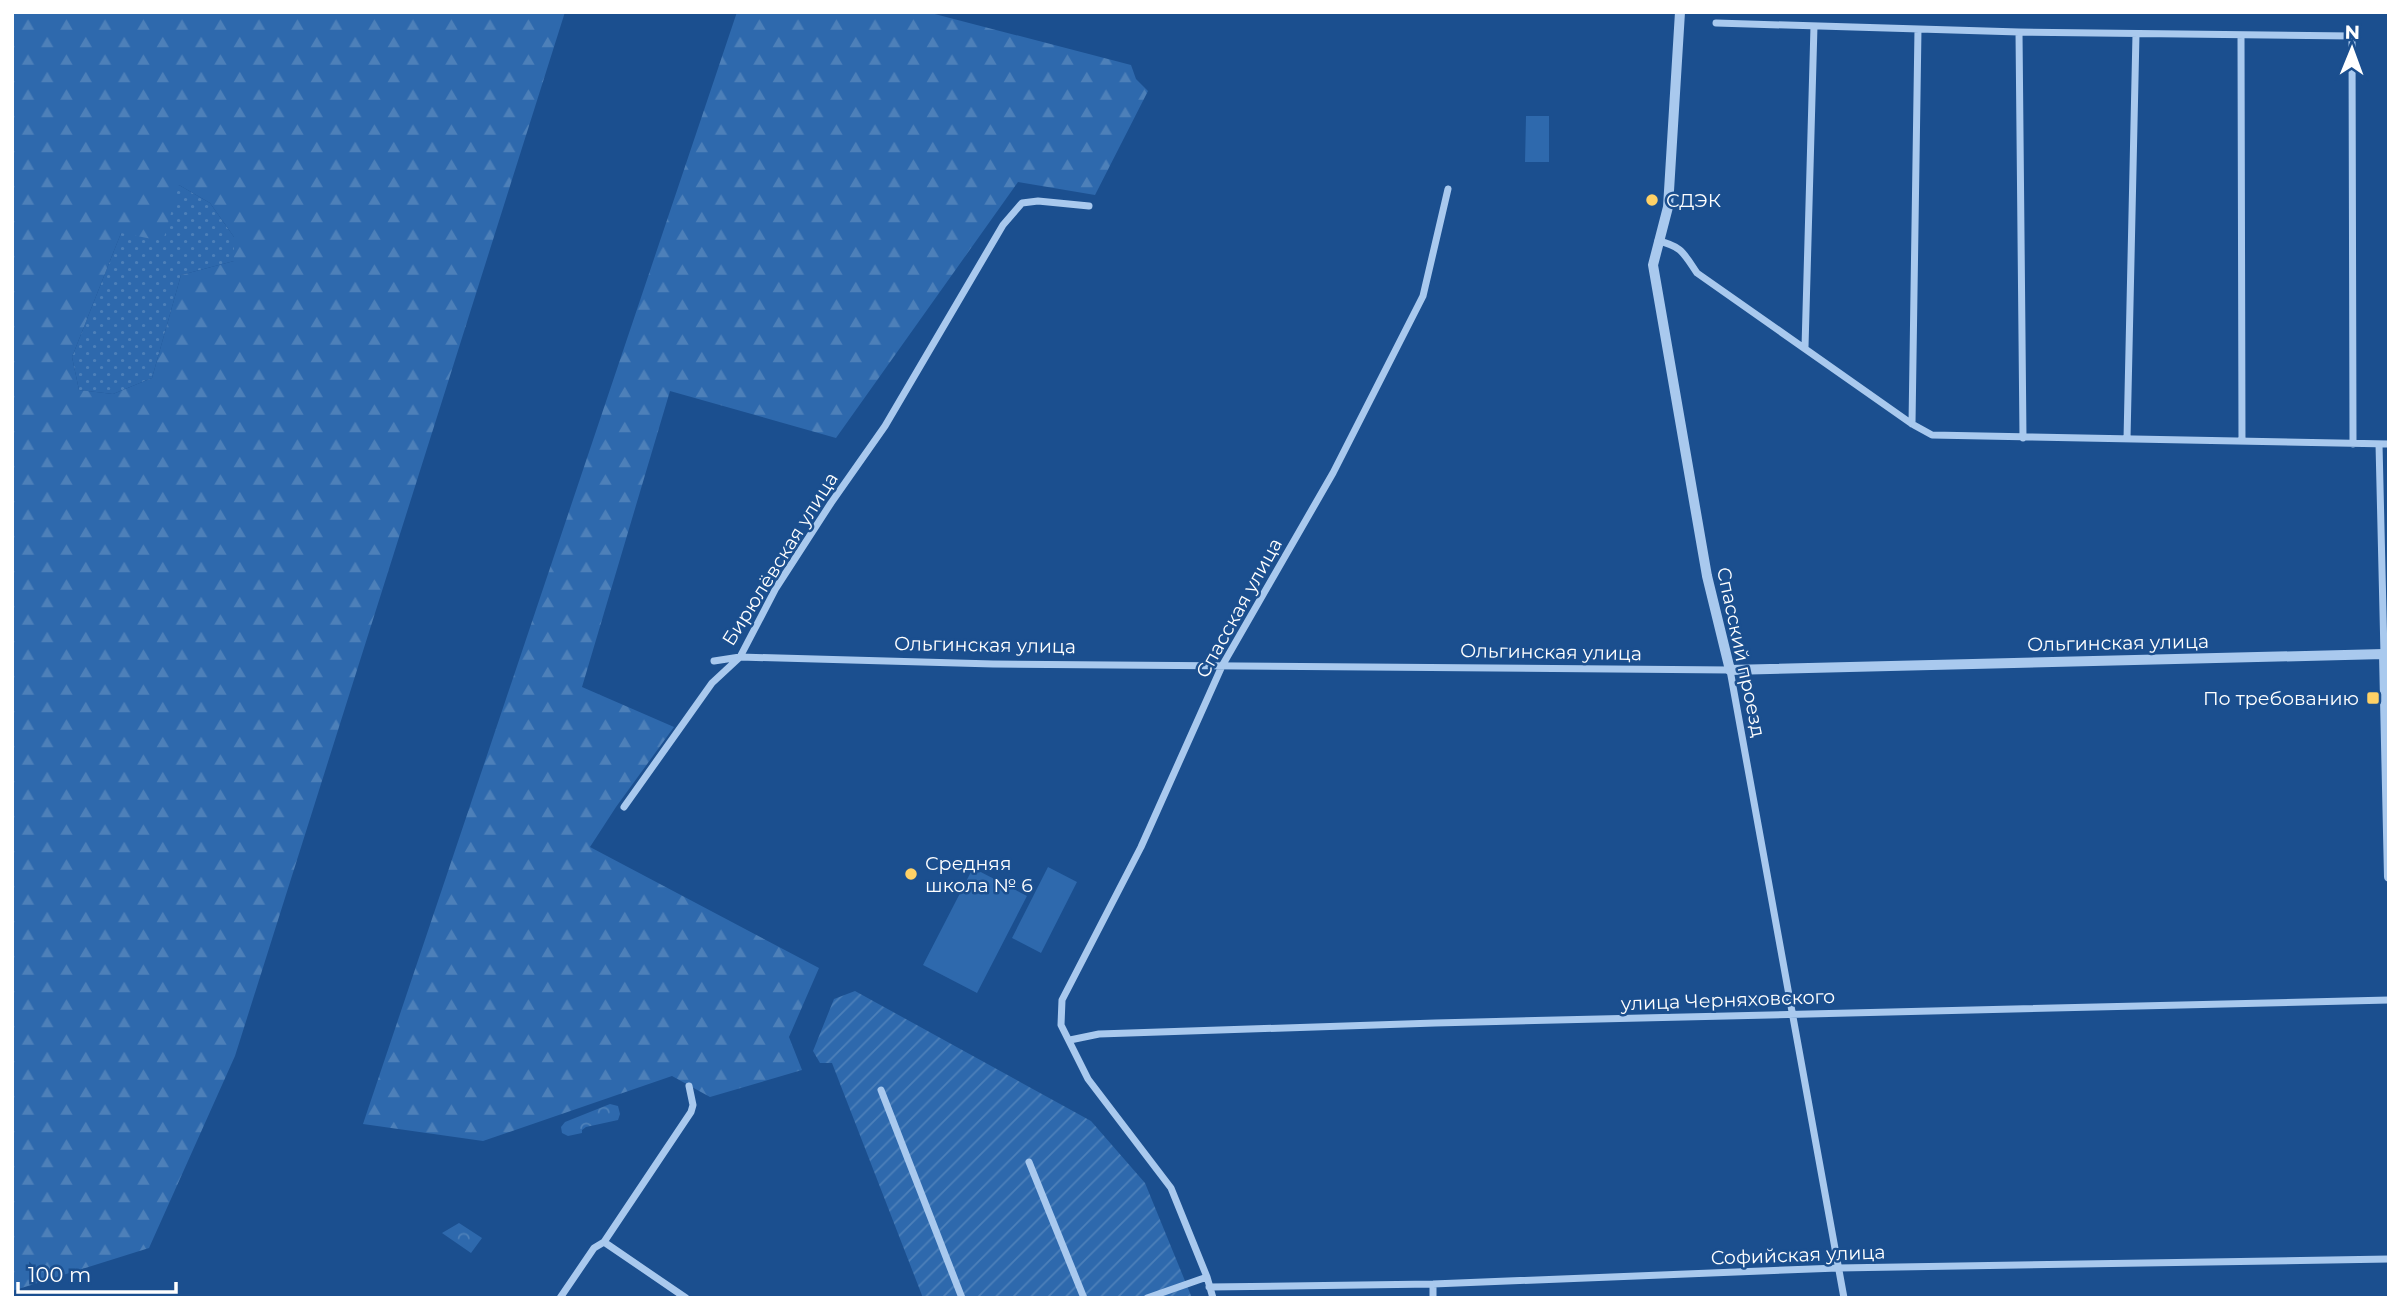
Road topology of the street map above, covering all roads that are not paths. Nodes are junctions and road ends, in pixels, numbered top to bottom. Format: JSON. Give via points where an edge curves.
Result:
{"nodes":[{"id":1,"x":1680,"y":12,"type":"edge"},
{"id":2,"x":1716,"y":23,"type":"dead end"},
{"id":3,"x":1814,"y":26,"type":"junction"},
{"id":4,"x":1917,"y":29,"type":"junction"},
{"id":5,"x":2019,"y":32,"type":"junction"},
{"id":6,"x":2137,"y":34,"type":"junction"},
{"id":7,"x":2241,"y":36,"type":"junction"},
{"id":8,"x":1448,"y":189,"type":"dead end"},
{"id":9,"x":1089,"y":206,"type":"dead end"},
{"id":10,"x":1658,"y":241,"type":"junction"},
{"id":11,"x":1805,"y":347,"type":"junction"},
{"id":12,"x":1912,"y":424,"type":"junction"},
{"id":13,"x":2023,"y":438,"type":"junction"},
{"id":14,"x":2127,"y":439,"type":"junction"},
{"id":15,"x":2242,"y":441,"type":"junction"},
{"id":16,"x":2353,"y":444,"type":"junction"},
{"id":17,"x":2379,"y":444,"type":"junction"},
{"id":18,"x":2389,"y":444,"type":"edge"},
{"id":19,"x":2386,"y":654,"type":"edge"},
{"id":20,"x":740,"y":657,"type":"junction"},
{"id":21,"x":714,"y":661,"type":"dead end"},
{"id":22,"x":1222,"y":666,"type":"junction"},
{"id":23,"x":1730,"y":670,"type":"junction"},
{"id":24,"x":624,"y":807,"type":"dead end"},
{"id":25,"x":2388,"y":811,"type":"edge"},
{"id":26,"x":2389,"y":877,"type":"edge"},
{"id":27,"x":2389,"y":1000,"type":"edge"},
{"id":28,"x":1792,"y":1014,"type":"junction"},
{"id":29,"x":1070,"y":1041,"type":"junction"},
{"id":30,"x":690,"y":1086,"type":"dead end"},
{"id":31,"x":881,"y":1090,"type":"dead end"},
{"id":32,"x":1029,"y":1162,"type":"dead end"},
{"id":33,"x":604,"y":1242,"type":"junction"},
{"id":34,"x":2389,"y":1259,"type":"edge"},
{"id":35,"x":1838,"y":1268,"type":"junction"},
{"id":36,"x":1207,"y":1277,"type":"junction"},
{"id":37,"x":1433,"y":1284,"type":"junction"},
{"id":38,"x":1209,"y":1287,"type":"junction"},
{"id":39,"x":560,"y":1298,"type":"edge"},
{"id":40,"x":686,"y":1298,"type":"edge"},
{"id":41,"x":962,"y":1298,"type":"edge"},
{"id":42,"x":1084,"y":1298,"type":"edge"},
{"id":43,"x":1147,"y":1298,"type":"edge"},
{"id":44,"x":1213,"y":1298,"type":"edge"},
{"id":45,"x":1433,"y":1298,"type":"edge"},
{"id":46,"x":1844,"y":1298,"type":"edge"}],
"edges":[{"from":1,"to":10,"type":"street","name":"Спасский проезд","via":[[1668,207]]},
{"from":2,"to":3,"type":"street"},
{"from":3,"to":4,"type":"street"},
{"from":3,"to":11,"type":"street"},
{"from":4,"to":5,"type":"street"},
{"from":4,"to":12,"type":"street"},
{"from":5,"to":6,"type":"street"},
{"from":5,"to":13,"type":"street"},
{"from":6,"to":7,"type":"street"},
{"from":6,"to":14,"type":"street"},
{"from":7,"to":15,"type":"street"},
{"from":7,"to":16,"type":"street","via":[[2352,36]]},
{"from":8,"to":22,"type":"street","name":"Спасская улица","via":[[1423,296],[1333,474]]},
{"from":9,"to":20,"type":"street","name":"Бирюлёвская улица","via":[[1022,202],[1003,225],[885,426],[783,578]]},
{"from":10,"to":11,"type":"street","via":[[1681,249],[1697,273]]},
{"from":10,"to":23,"type":"street","name":"Спасский проезд","via":[[1653,265],[1669,363],[1707,576]]},
{"from":11,"to":12,"type":"street"},
{"from":12,"to":13,"type":"street","via":[[1932,435]]},
{"from":13,"to":14,"type":"street"},
{"from":14,"to":15,"type":"street"},
{"from":15,"to":16,"type":"street"},
{"from":16,"to":17,"type":"street"},
{"from":17,"to":18,"type":"street"},
{"from":17,"to":19,"type":"street"},
{"from":19,"to":23,"type":"street","name":"Ольгинская улица"},
{"from":19,"to":25,"type":"street"},
{"from":20,"to":21,"type":"street","name":"Ольгинская улица"},
{"from":20,"to":22,"type":"street","name":"Ольгинская улица"},
{"from":20,"to":24,"type":"street","name":"Бирюлёвская улица","via":[[712,683]]},
{"from":22,"to":23,"type":"street","name":"Ольгинская улица"},
{"from":22,"to":29,"type":"street","name":"Спасская улица","via":[[1141,847],[1062,1000],[1060,1025]]},
{"from":23,"to":28,"type":"street","name":"Спасский проезд"},
{"from":25,"to":26,"type":"street"},
{"from":27,"to":28,"type":"street","name":"улица Черняховского"},
{"from":28,"to":29,"type":"street","name":"улица Черняховского","via":[[1099,1034]]},
{"from":28,"to":35,"type":"street","name":"Спасский проезд"},
{"from":29,"to":36,"type":"street","name":"Спасская улица","via":[[1088,1079],[1171,1188]]},
{"from":30,"to":33,"type":"street","via":[[691,1112]]},
{"from":31,"to":41,"type":"street"},
{"from":32,"to":42,"type":"street"},
{"from":33,"to":39,"type":"street","via":[[594,1248]]},
{"from":33,"to":40,"type":"street"},
{"from":34,"to":35,"type":"street","name":"Софийская улица"},
{"from":35,"to":37,"type":"street","name":"Софийская улица"},
{"from":35,"to":46,"type":"street","name":"Спасский проезд"},
{"from":36,"to":38,"type":"street","name":"Спасская улица"},
{"from":36,"to":43,"type":"street"},
{"from":37,"to":38,"type":"street","name":"Софийская улица"},
{"from":37,"to":45,"type":"street"},
{"from":38,"to":44,"type":"street","name":"Спасская улица"}]}
